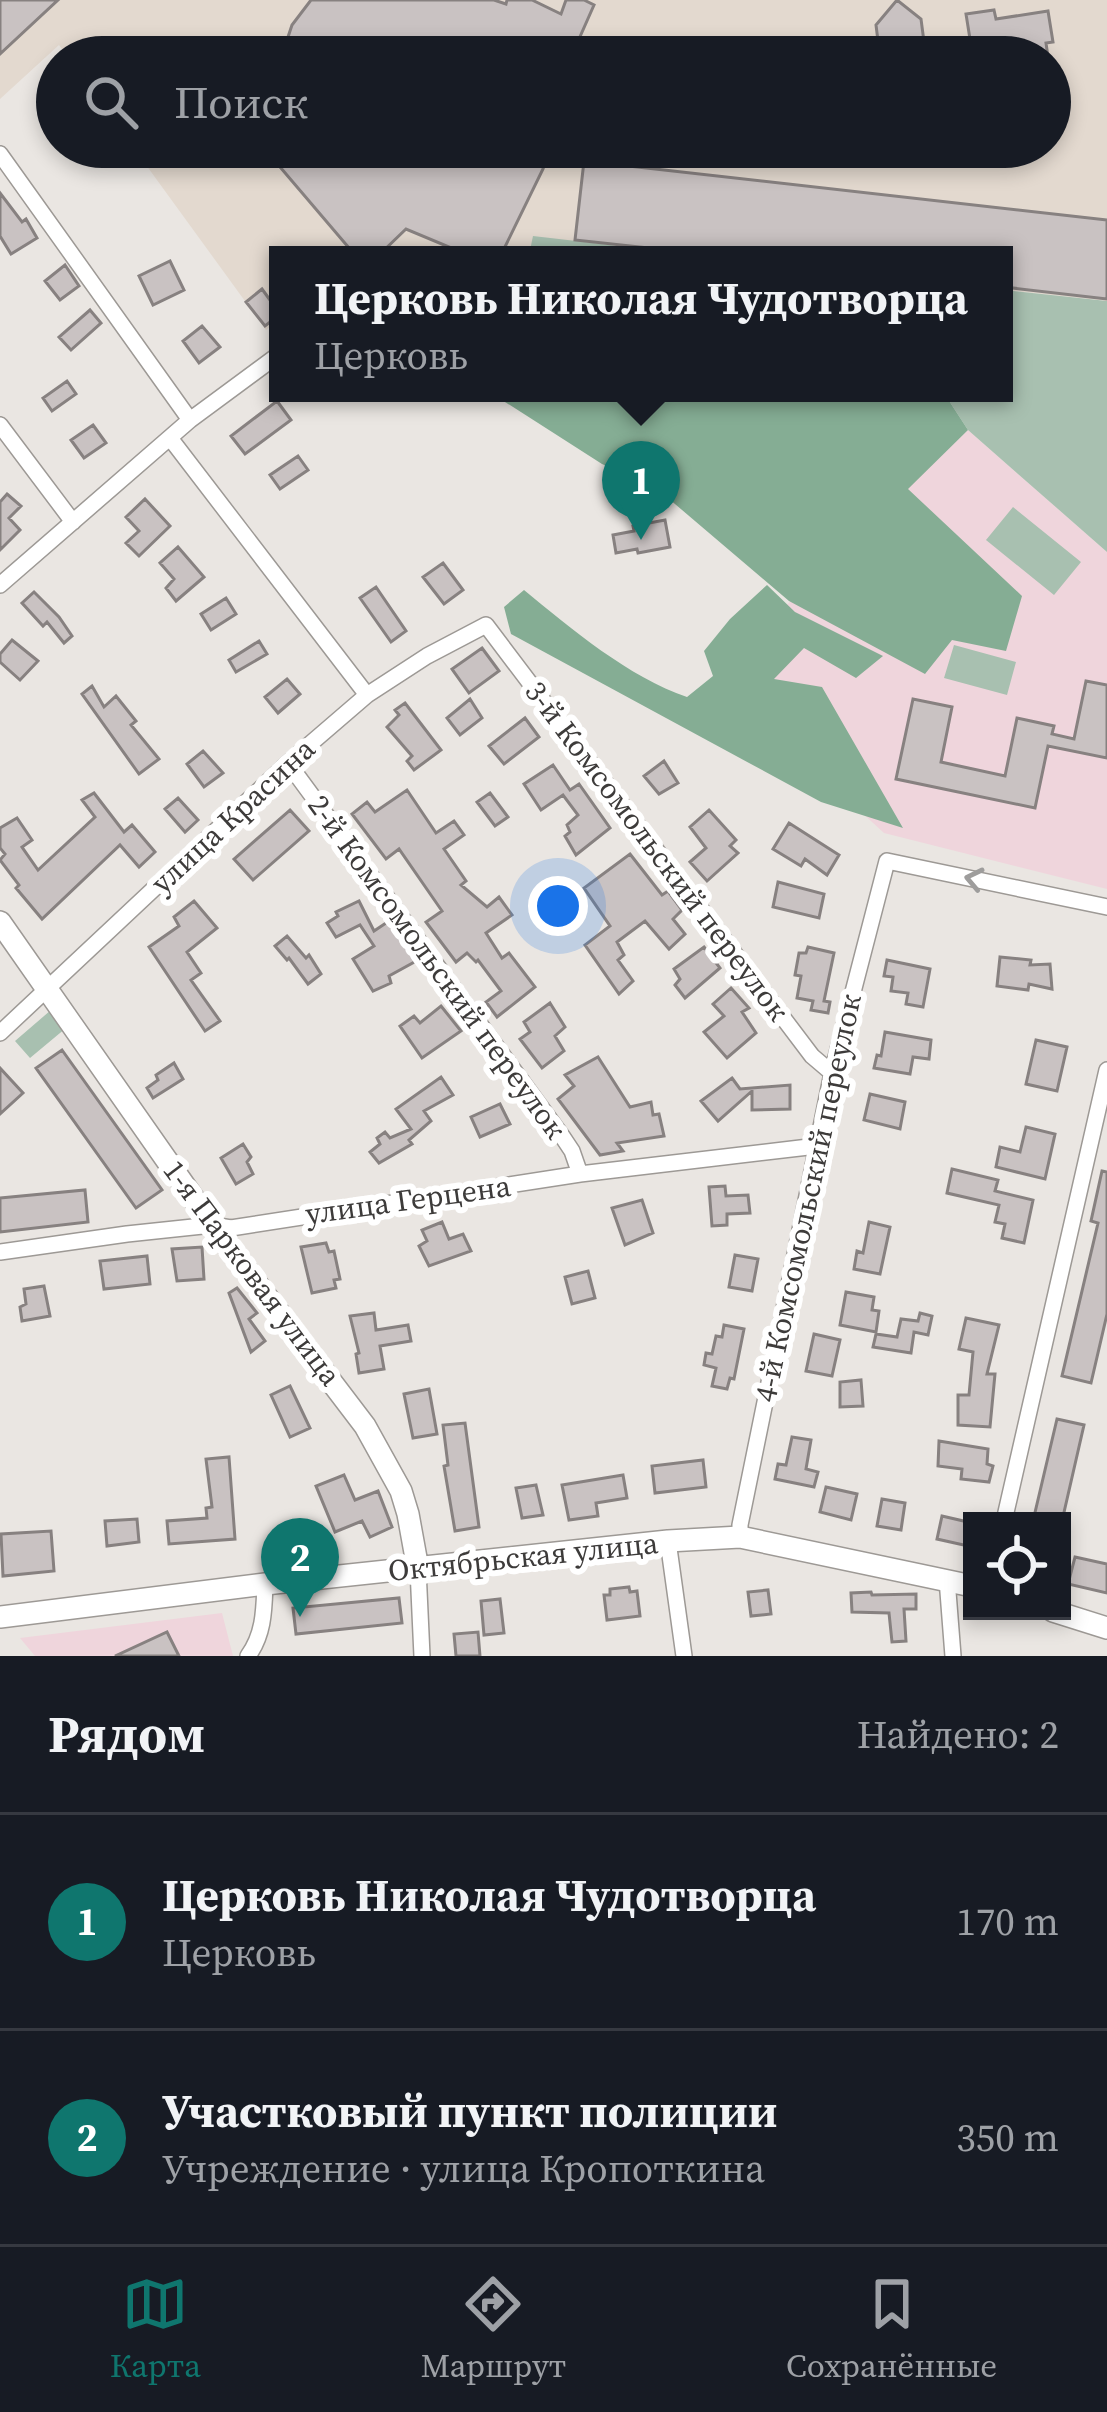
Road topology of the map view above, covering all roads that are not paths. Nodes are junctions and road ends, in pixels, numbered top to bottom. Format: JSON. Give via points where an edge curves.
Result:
{"nodes":[{"id":1,"x":0,"y":154,"type":"edge"},
{"id":2,"x":269,"y":363,"type":"edge"},
{"id":3,"x":190,"y":420,"type":"junction"},
{"id":4,"x":0,"y":425,"type":"edge"},
{"id":5,"x":170,"y":438,"type":"junction"},
{"id":6,"x":74,"y":522,"type":"junction"},
{"id":7,"x":0,"y":585,"type":"edge"},
{"id":8,"x":486,"y":626,"type":"joint"},
{"id":9,"x":367,"y":695,"type":"junction"},
{"id":10,"x":288,"y":763,"type":"junction"},
{"id":11,"x":1107,"y":907,"type":"edge"},
{"id":12,"x":0,"y":922,"type":"edge"},
{"id":13,"x":47,"y":988,"type":"junction"},
{"id":14,"x":0,"y":1033,"type":"edge"},
{"id":15,"x":1107,"y":1070,"type":"edge"},
{"id":16,"x":832,"y":1073,"type":"junction"},
{"id":17,"x":817,"y":1146,"type":"junction"},
{"id":18,"x":580,"y":1174,"type":"junction"},
{"id":19,"x":212,"y":1225,"type":"junction"},
{"id":20,"x":0,"y":1252,"type":"edge"},
{"id":21,"x":1006,"y":1512,"type":"edge"},
{"id":22,"x":740,"y":1537,"type":"junction"},
{"id":23,"x":668,"y":1541,"type":"junction"},
{"id":24,"x":418,"y":1569,"type":"junction"},
{"id":25,"x":947,"y":1580,"type":"junction"},
{"id":26,"x":265,"y":1583,"type":"junction"},
{"id":27,"x":963,"y":1584,"type":"edge"},
{"id":28,"x":0,"y":1617,"type":"edge"},
{"id":29,"x":1071,"y":1617,"type":"edge"},
{"id":30,"x":1107,"y":1628,"type":"edge"},
{"id":31,"x":248,"y":1656,"type":"edge"},
{"id":32,"x":422,"y":1656,"type":"edge"},
{"id":33,"x":683,"y":1656,"type":"edge"},
{"id":34,"x":953,"y":1656,"type":"edge"}],
"edges":[{"from":1,"to":3,"type":"street"},
{"from":2,"to":3,"type":"street"},
{"from":3,"to":5,"type":"street"},
{"from":4,"to":6,"type":"street"},
{"from":5,"to":6,"type":"street"},
{"from":5,"to":9,"type":"street"},
{"from":6,"to":7,"type":"street"},
{"from":8,"to":9,"type":"street","name":"улица Красина"},
{"from":8,"to":16,"type":"street","name":"3-й Комсомольский переулок"},
{"from":9,"to":10,"type":"street","name":"улица Красина"},
{"from":10,"to":13,"type":"street","name":"улица Красина"},
{"from":10,"to":18,"type":"street","name":"2-й Комсомольский переулок","via":[[562,1136]]},
{"from":11,"to":16,"type":"street","name":"4-й Комсомольский переулок","one_way":true,"via":[[887,861]]},
{"from":12,"to":13,"type":"street","name":"1-я Парковая улица"},
{"from":13,"to":14,"type":"street","name":"улица Красина"},
{"from":13,"to":19,"type":"street","name":"1-я Парковая улица"},
{"from":15,"to":21,"type":"street"},
{"from":16,"to":17,"type":"street","name":"4-й Комсомольский переулок"},
{"from":17,"to":18,"type":"street","name":"улица Герцена"},
{"from":17,"to":22,"type":"street","name":"4-й Комсомольский переулок"},
{"from":18,"to":19,"type":"street","name":"улица Герцена"},
{"from":19,"to":20,"type":"street","name":"улица Герцена"},
{"from":19,"to":24,"type":"street","name":"1-я Парковая улица","via":[[386,1460]]},
{"from":22,"to":23,"type":"street","name":"Октябрьская улица"},
{"from":22,"to":25,"type":"street","name":"Октябрьская улица"},
{"from":23,"to":24,"type":"street","name":"Октябрьская улица"},
{"from":23,"to":33,"type":"street"},
{"from":24,"to":26,"type":"street","name":"Октябрьская улица"},
{"from":24,"to":32,"type":"street","name":"1-я Парковая улица"},
{"from":25,"to":27,"type":"street","name":"Октябрьская улица"},
{"from":25,"to":34,"type":"street"},
{"from":26,"to":28,"type":"street","name":"Октябрьская улица"},
{"from":26,"to":31,"type":"street","via":[[262,1624]]},
{"from":29,"to":30,"type":"street"}]}
